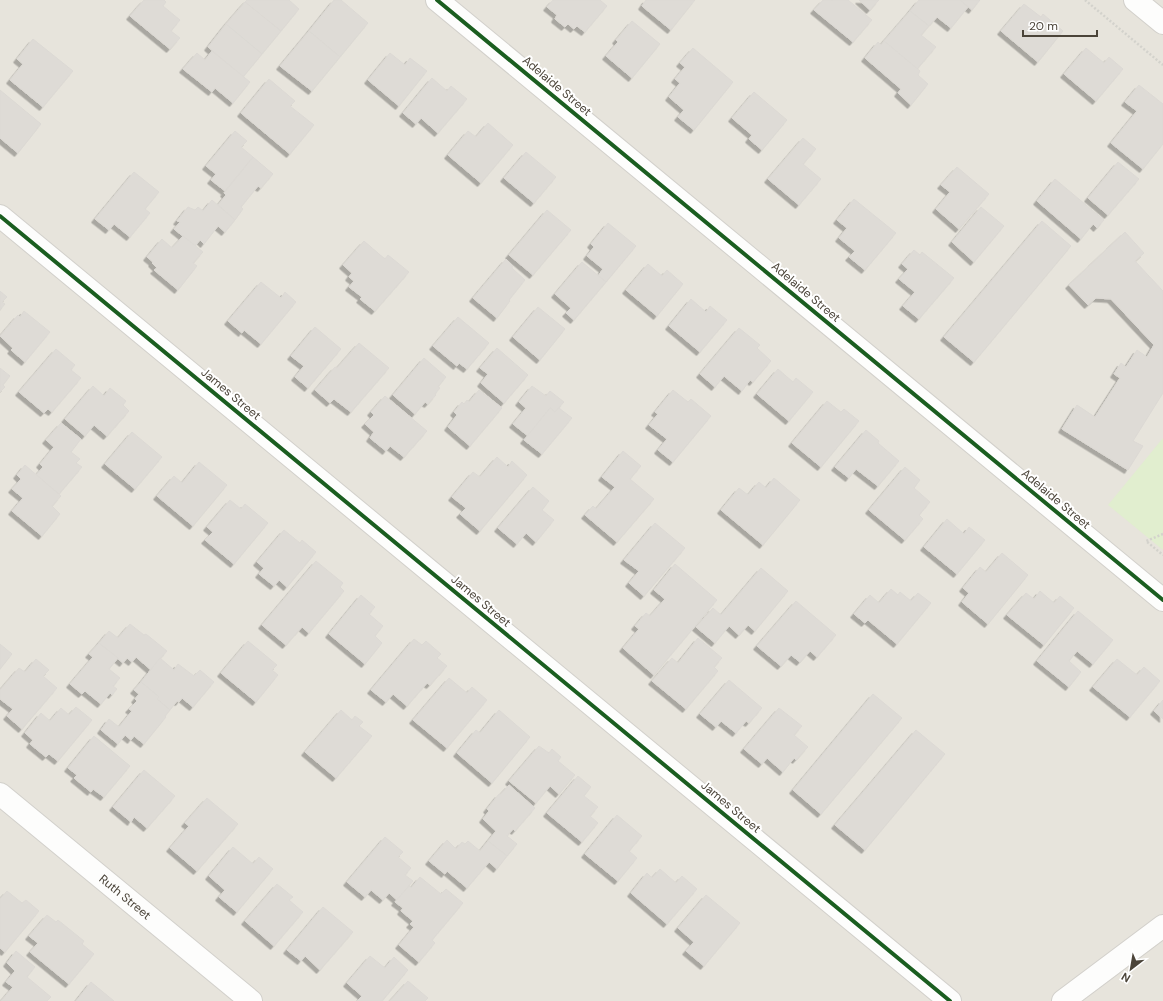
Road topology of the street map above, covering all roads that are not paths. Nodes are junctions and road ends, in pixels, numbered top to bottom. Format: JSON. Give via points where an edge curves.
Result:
{"nodes":[{"id":1,"x":437,"y":0,"type":"edge"},
{"id":2,"x":1135,"y":0,"type":"edge"},
{"id":3,"x":1163,"y":23,"type":"edge"},
{"id":4,"x":0,"y":216,"type":"edge"},
{"id":5,"x":1163,"y":600,"type":"edge"},
{"id":6,"x":0,"y":794,"type":"edge"},
{"id":7,"x":1163,"y":926,"type":"edge"},
{"id":8,"x":250,"y":1001,"type":"edge"},
{"id":9,"x":950,"y":1001,"type":"edge"},
{"id":10,"x":1063,"y":1001,"type":"edge"}],
"edges":[{"from":1,"to":5,"type":"street","name":"Adelaide Street"},
{"from":2,"to":3,"type":"street"},
{"from":4,"to":9,"type":"street","name":"James Street"},
{"from":6,"to":8,"type":"street","name":"Ruth Street"},
{"from":7,"to":10,"type":"street"}]}
